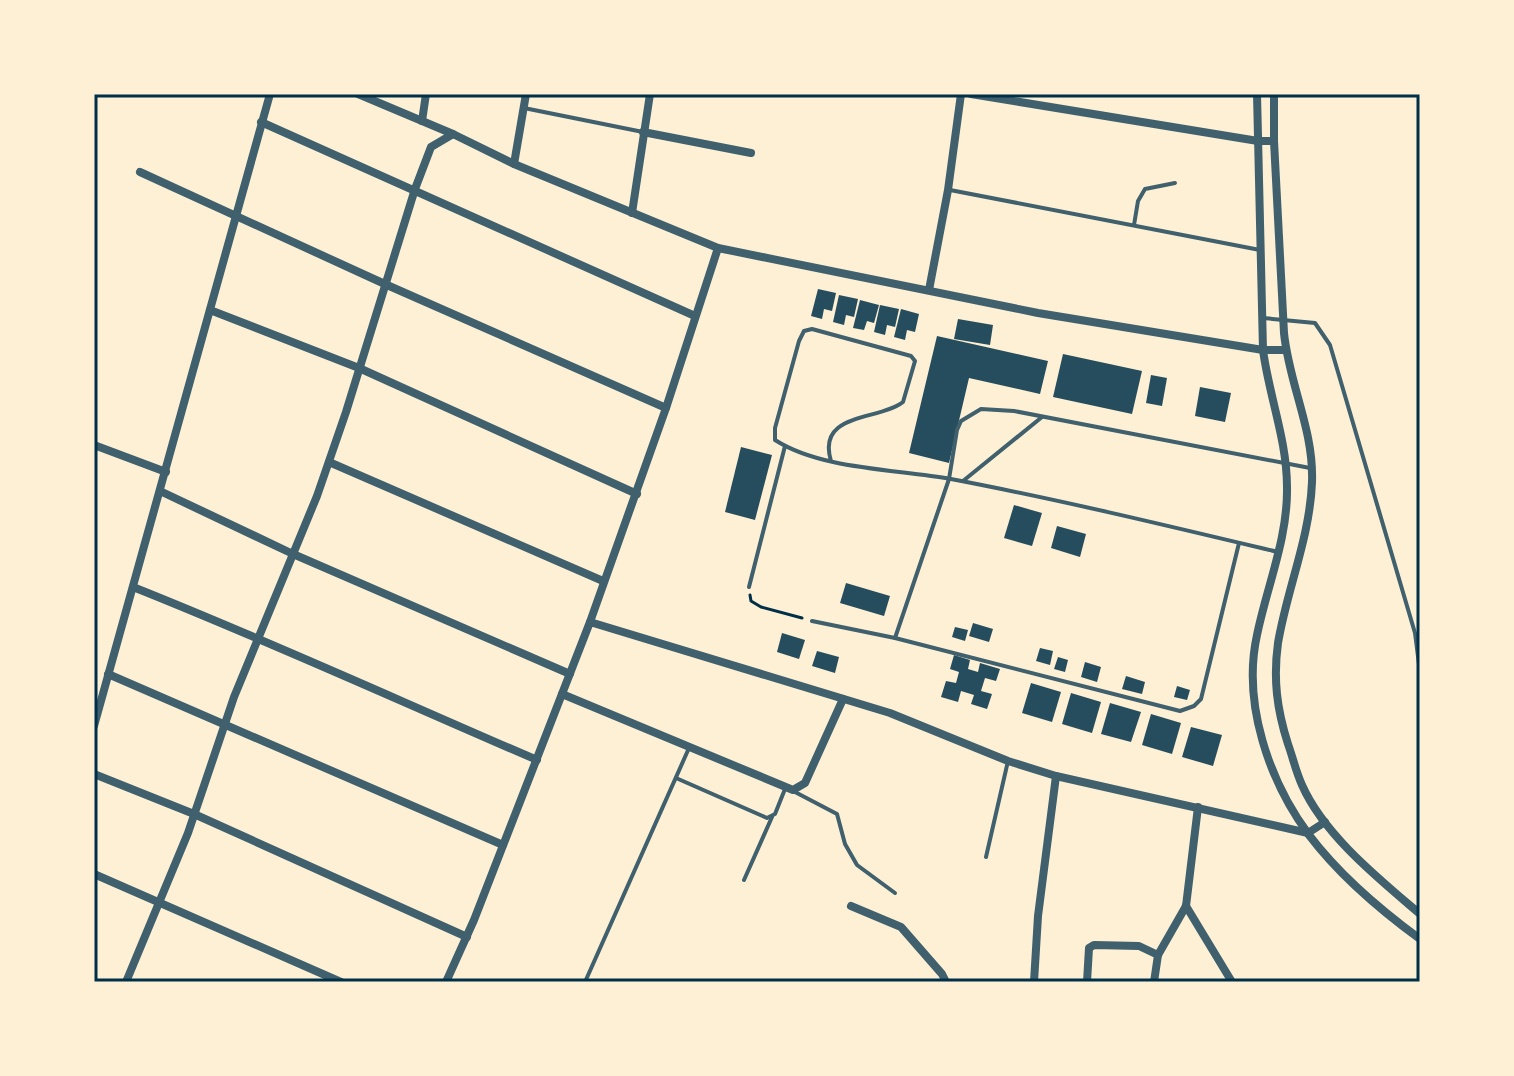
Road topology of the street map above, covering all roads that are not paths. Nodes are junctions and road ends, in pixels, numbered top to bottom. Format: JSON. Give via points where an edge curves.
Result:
{"nodes":[{"id":1,"x":270,"y":94,"type":"edge"},
{"id":2,"x":358,"y":94,"type":"edge"},
{"id":3,"x":426,"y":94,"type":"edge"},
{"id":4,"x":526,"y":94,"type":"edge"},
{"id":5,"x":650,"y":94,"type":"edge"},
{"id":6,"x":961,"y":94,"type":"edge"},
{"id":7,"x":971,"y":94,"type":"edge"},
{"id":8,"x":1257,"y":94,"type":"edge"},
{"id":9,"x":1274,"y":94,"type":"edge"},
{"id":10,"x":524,"y":108,"type":"junction"},
{"id":11,"x":422,"y":121,"type":"junction"},
{"id":12,"x":261,"y":122,"type":"junction"},
{"id":13,"x":643,"y":132,"type":"junction"},
{"id":14,"x":453,"y":134,"type":"junction"},
{"id":15,"x":1258,"y":141,"type":"junction"},
{"id":16,"x":1274,"y":141,"type":"junction"},
{"id":17,"x":751,"y":153,"type":"dead end"},
{"id":18,"x":514,"y":164,"type":"junction"},
{"id":19,"x":140,"y":172,"type":"dead end"},
{"id":20,"x":1175,"y":183,"type":"dead end"},
{"id":21,"x":415,"y":189,"type":"junction"},
{"id":22,"x":948,"y":190,"type":"junction"},
{"id":23,"x":632,"y":213,"type":"junction"},
{"id":24,"x":238,"y":217,"type":"junction"},
{"id":25,"x":1134,"y":225,"type":"junction"},
{"id":26,"x":718,"y":248,"type":"junction"},
{"id":27,"x":1261,"y":250,"type":"junction"},
{"id":28,"x":387,"y":285,"type":"junction"},
{"id":29,"x":929,"y":290,"type":"junction"},
{"id":30,"x":210,"y":310,"type":"junction"},
{"id":31,"x":695,"y":316,"type":"junction"},
{"id":32,"x":1263,"y":318,"type":"junction"},
{"id":33,"x":1283,"y":318,"type":"junction"},
{"id":34,"x":1263,"y":350,"type":"junction"},
{"id":35,"x":1286,"y":350,"type":"junction"},
{"id":36,"x":359,"y":368,"type":"junction"},
{"id":37,"x":666,"y":408,"type":"junction"},
{"id":38,"x":1042,"y":417,"type":"junction"},
{"id":39,"x":94,"y":445,"type":"edge"},
{"id":40,"x":785,"y":446,"type":"junction"},
{"id":41,"x":831,"y":461,"type":"junction"},
{"id":42,"x":329,"y":462,"type":"junction"},
{"id":43,"x":1285,"y":465,"type":"junction"},
{"id":44,"x":1312,"y":469,"type":"junction"},
{"id":45,"x":166,"y":472,"type":"junction"},
{"id":46,"x":949,"y":479,"type":"junction"},
{"id":47,"x":963,"y":482,"type":"junction"},
{"id":48,"x":160,"y":491,"type":"junction"},
{"id":49,"x":637,"y":494,"type":"junction"},
{"id":50,"x":1239,"y":543,"type":"junction"},
{"id":51,"x":1278,"y":552,"type":"junction"},
{"id":52,"x":293,"y":554,"type":"junction"},
{"id":53,"x":603,"y":581,"type":"junction"},
{"id":54,"x":133,"y":587,"type":"junction"},
{"id":55,"x":749,"y":587,"type":"road end"},
{"id":56,"x":812,"y":621,"type":"road end"},
{"id":57,"x":590,"y":622,"type":"junction"},
{"id":58,"x":1417,"y":635,"type":"edge"},
{"id":59,"x":259,"y":637,"type":"junction"},
{"id":60,"x":895,"y":638,"type":"junction"},
{"id":61,"x":1420,"y":672,"type":"edge"},
{"id":62,"x":108,"y":674,"type":"junction"},
{"id":63,"x":570,"y":674,"type":"junction"},
{"id":64,"x":562,"y":694,"type":"junction"},
{"id":65,"x":843,"y":699,"type":"junction"},
{"id":66,"x":225,"y":725,"type":"junction"},
{"id":67,"x":94,"y":726,"type":"edge"},
{"id":68,"x":689,"y":748,"type":"junction"},
{"id":69,"x":537,"y":760,"type":"junction"},
{"id":70,"x":1008,"y":761,"type":"junction"},
{"id":71,"x":94,"y":774,"type":"edge"},
{"id":72,"x":1056,"y":776,"type":"junction"},
{"id":73,"x":676,"y":778,"type":"junction"},
{"id":74,"x":789,"y":790,"type":"junction"},
{"id":75,"x":1198,"y":807,"type":"junction"},
{"id":76,"x":194,"y":814,"type":"junction"},
{"id":77,"x":772,"y":817,"type":"junction"},
{"id":78,"x":1325,"y":822,"type":"junction"},
{"id":79,"x":1308,"y":833,"type":"junction"},
{"id":80,"x":503,"y":845,"type":"junction"},
{"id":81,"x":986,"y":857,"type":"dead end"},
{"id":82,"x":94,"y":874,"type":"edge"},
{"id":83,"x":744,"y":880,"type":"dead end"},
{"id":84,"x":895,"y":893,"type":"dead end"},
{"id":85,"x":159,"y":903,"type":"junction"},
{"id":86,"x":851,"y":906,"type":"dead end"},
{"id":87,"x":1186,"y":906,"type":"junction"},
{"id":88,"x":1420,"y":914,"type":"edge"},
{"id":89,"x":467,"y":937,"type":"junction"},
{"id":90,"x":1420,"y":939,"type":"edge"},
{"id":91,"x":1158,"y":955,"type":"junction"},
{"id":92,"x":126,"y":982,"type":"edge"},
{"id":93,"x":341,"y":982,"type":"edge"},
{"id":94,"x":446,"y":982,"type":"edge"},
{"id":95,"x":585,"y":982,"type":"edge"},
{"id":96,"x":946,"y":982,"type":"edge"},
{"id":97,"x":1034,"y":982,"type":"edge"},
{"id":98,"x":1087,"y":982,"type":"edge"},
{"id":99,"x":1154,"y":982,"type":"edge"},
{"id":100,"x":1232,"y":982,"type":"edge"}],
"edges":[{"from":1,"to":12,"type":"street"},
{"from":2,"to":11,"type":"street"},
{"from":3,"to":11,"type":"street"},
{"from":4,"to":10,"type":"street"},
{"from":5,"to":13,"type":"street"},
{"from":6,"to":22,"type":"street"},
{"from":7,"to":15,"type":"street"},
{"from":8,"to":15,"type":"street"},
{"from":9,"to":16,"type":"street"},
{"from":10,"to":13,"type":"lane"},
{"from":10,"to":18,"type":"street"},
{"from":11,"to":14,"type":"street"},
{"from":12,"to":21,"type":"street"},
{"from":12,"to":24,"type":"street"},
{"from":13,"to":17,"type":"street"},
{"from":13,"to":23,"type":"street"},
{"from":14,"to":18,"type":"street"},
{"from":14,"to":21,"type":"street","via":[[431,147]]},
{"from":15,"to":16,"type":"street"},
{"from":15,"to":27,"type":"street"},
{"from":16,"to":33,"type":"street"},
{"from":18,"to":23,"type":"street"},
{"from":19,"to":24,"type":"street"},
{"from":20,"to":25,"type":"lane","via":[[1145,189]]},
{"from":21,"to":28,"type":"street"},
{"from":21,"to":31,"type":"street"},
{"from":22,"to":25,"type":"lane"},
{"from":22,"to":29,"type":"street"},
{"from":23,"to":26,"type":"street"},
{"from":24,"to":28,"type":"street"},
{"from":24,"to":30,"type":"street"},
{"from":25,"to":27,"type":"lane"},
{"from":26,"to":29,"type":"street"},
{"from":26,"to":31,"type":"street"},
{"from":27,"to":32,"type":"street"},
{"from":28,"to":36,"type":"street"},
{"from":28,"to":37,"type":"street"},
{"from":29,"to":34,"type":"street"},
{"from":30,"to":36,"type":"street"},
{"from":30,"to":45,"type":"street"},
{"from":31,"to":37,"type":"street"},
{"from":32,"to":33,"type":"lane"},
{"from":32,"to":34,"type":"street"},
{"from":33,"to":35,"type":"street"},
{"from":33,"to":58,"type":"lane","via":[[1315,323],[1330,345]]},
{"from":34,"to":35,"type":"street"},
{"from":34,"to":43,"type":"street"},
{"from":35,"to":44,"type":"street"},
{"from":36,"to":42,"type":"street"},
{"from":36,"to":49,"type":"street"},
{"from":37,"to":49,"type":"street"},
{"from":38,"to":43,"type":"lane"},
{"from":38,"to":46,"type":"lane","via":[[981,409],[968,414],[957,430]]},
{"from":38,"to":47,"type":"lane"},
{"from":39,"to":45,"type":"street"},
{"from":40,"to":41,"type":"lane"},
{"from":40,"to":41,"type":"lane","via":[[775,440],[775,428],[804,331],[911,356],[915,361],[903,402],[841,426],[829,438]]},
{"from":40,"to":55,"type":"lane"},
{"from":41,"to":46,"type":"lane"},
{"from":42,"to":52,"type":"street"},
{"from":42,"to":53,"type":"street"},
{"from":43,"to":44,"type":"lane"},
{"from":43,"to":51,"type":"street"},
{"from":44,"to":78,"type":"street","via":[[1309,512],[1278,643],[1275,681],[1278,709],[1302,786]]},
{"from":45,"to":48,"type":"street"},
{"from":46,"to":47,"type":"lane"},
{"from":46,"to":60,"type":"lane"},
{"from":47,"to":50,"type":"lane"},
{"from":48,"to":52,"type":"street"},
{"from":48,"to":54,"type":"street"},
{"from":49,"to":53,"type":"street"},
{"from":50,"to":51,"type":"lane"},
{"from":50,"to":60,"type":"lane","via":[[1201,699],[1180,711]]},
{"from":51,"to":79,"type":"street","via":[[1256,637],[1253,681],[1261,737]]},
{"from":52,"to":59,"type":"street"},
{"from":52,"to":63,"type":"street"},
{"from":53,"to":57,"type":"street"},
{"from":54,"to":59,"type":"street"},
{"from":54,"to":62,"type":"street"},
{"from":56,"to":60,"type":"lane"},
{"from":57,"to":63,"type":"street"},
{"from":57,"to":65,"type":"street"},
{"from":58,"to":61,"type":"lane"},
{"from":59,"to":66,"type":"street"},
{"from":59,"to":69,"type":"street"},
{"from":62,"to":66,"type":"street"},
{"from":62,"to":67,"type":"street"},
{"from":63,"to":64,"type":"street"},
{"from":64,"to":68,"type":"street"},
{"from":64,"to":69,"type":"street"},
{"from":65,"to":70,"type":"street"},
{"from":65,"to":74,"type":"street","via":[[805,783]]},
{"from":66,"to":76,"type":"street"},
{"from":66,"to":80,"type":"street"},
{"from":68,"to":73,"type":"lane"},
{"from":68,"to":74,"type":"street"},
{"from":69,"to":80,"type":"street"},
{"from":70,"to":72,"type":"street"},
{"from":70,"to":81,"type":"lane"},
{"from":71,"to":76,"type":"street"},
{"from":72,"to":75,"type":"street"},
{"from":72,"to":97,"type":"street"},
{"from":73,"to":77,"type":"lane"},
{"from":73,"to":95,"type":"lane"},
{"from":74,"to":77,"type":"lane"},
{"from":74,"to":84,"type":"lane","via":[[837,814],[857,865]]},
{"from":75,"to":79,"type":"street"},
{"from":75,"to":87,"type":"street"},
{"from":76,"to":85,"type":"street"},
{"from":76,"to":89,"type":"street"},
{"from":77,"to":83,"type":"lane"},
{"from":78,"to":79,"type":"street"},
{"from":78,"to":88,"type":"street"},
{"from":79,"to":90,"type":"street","via":[[1354,885]]},
{"from":80,"to":89,"type":"street"},
{"from":82,"to":85,"type":"street"},
{"from":85,"to":92,"type":"street"},
{"from":85,"to":93,"type":"street"},
{"from":86,"to":96,"type":"street","via":[[901,927]]},
{"from":87,"to":91,"type":"street"},
{"from":87,"to":100,"type":"street"},
{"from":89,"to":94,"type":"street"},
{"from":91,"to":98,"type":"street","via":[[1139,946],[1091,945]]},
{"from":91,"to":99,"type":"street"}]}
